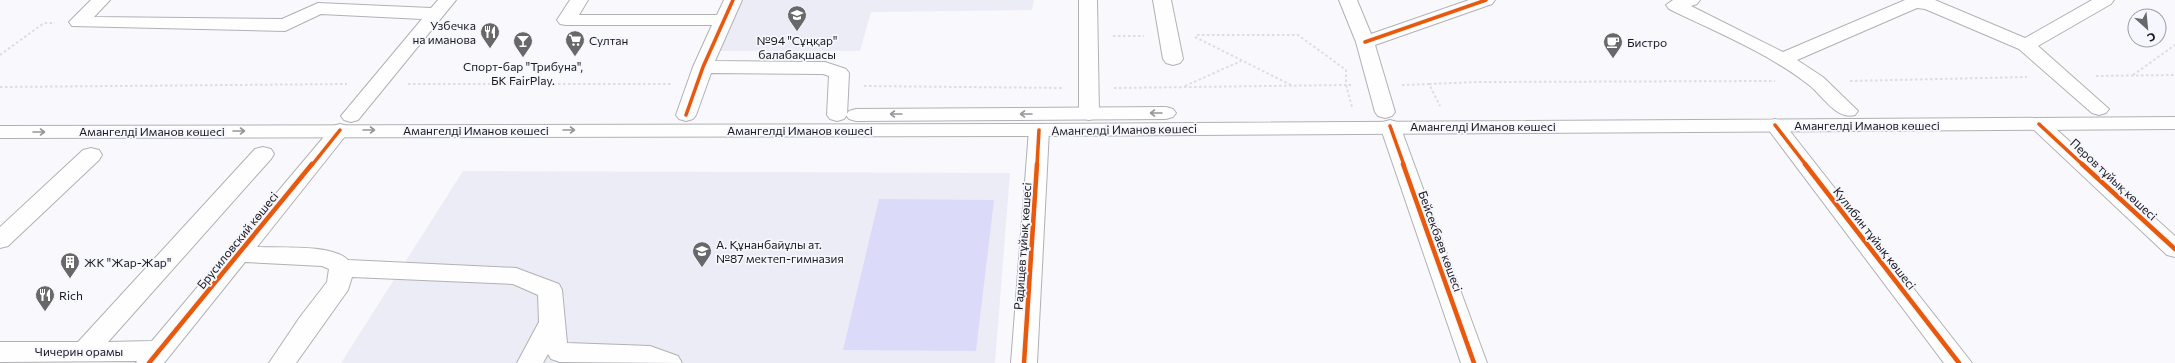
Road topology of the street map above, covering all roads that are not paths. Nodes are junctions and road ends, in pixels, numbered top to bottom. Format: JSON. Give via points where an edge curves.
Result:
{"nodes":[{"id":1,"x":101,"y":0,"type":"edge"},
{"id":2,"x":579,"y":0,"type":"edge"},
{"id":3,"x":733,"y":0,"type":"edge"},
{"id":4,"x":1088,"y":0,"type":"edge"},
{"id":5,"x":1162,"y":0,"type":"edge"},
{"id":6,"x":1348,"y":0,"type":"edge"},
{"id":7,"x":1486,"y":0,"type":"edge"},
{"id":8,"x":1691,"y":0,"type":"edge"},
{"id":9,"x":2105,"y":0,"type":"edge"},
{"id":10,"x":441,"y":7,"type":"edge"},
{"id":11,"x":725,"y":20,"type":"junction"},
{"id":12,"x":1364,"y":42,"type":"junction"},
{"id":13,"x":2026,"y":45,"type":"junction"},
{"id":14,"x":1173,"y":59,"type":"dead end"},
{"id":15,"x":1783,"y":59,"type":"junction"},
{"id":16,"x":703,"y":67,"type":"junction"},
{"id":17,"x":2099,"y":109,"type":"junction"},
{"id":18,"x":2175,"y":109,"type":"edge"},
{"id":19,"x":1848,"y":110,"type":"junction"},
{"id":20,"x":1089,"y":114,"type":"junction"},
{"id":21,"x":686,"y":115,"type":"junction"},
{"id":22,"x":837,"y":115,"type":"junction"},
{"id":23,"x":0,"y":117,"type":"edge"},
{"id":24,"x":1387,"y":119,"type":"junction"},
{"id":25,"x":346,"y":123,"type":"junction"},
{"id":26,"x":2175,"y":123,"type":"edge"},
{"id":27,"x":2039,"y":124,"type":"junction"},
{"id":28,"x":1775,"y":125,"type":"junction"},
{"id":29,"x":1039,"y":130,"type":"junction"},
{"id":30,"x":0,"y":132,"type":"edge"},
{"id":31,"x":263,"y":154,"type":"dead end"},
{"id":32,"x":91,"y":155,"type":"dead end"},
{"id":33,"x":0,"y":240,"type":"edge"},
{"id":34,"x":2175,"y":249,"type":"edge"},
{"id":35,"x":238,"y":254,"type":"junction"},
{"id":36,"x":341,"y":268,"type":"junction"},
{"id":37,"x":552,"y":321,"type":"junction"},
{"id":38,"x":85,"y":351,"type":"junction"},
{"id":39,"x":0,"y":352,"type":"edge"},
{"id":40,"x":154,"y":357,"type":"edge"},
{"id":41,"x":282,"y":363,"type":"edge"},
{"id":42,"x":530,"y":363,"type":"edge"},
{"id":43,"x":669,"y":363,"type":"edge"},
{"id":44,"x":1024,"y":363,"type":"edge"},
{"id":45,"x":1474,"y":363,"type":"edge"},
{"id":46,"x":1960,"y":363,"type":"edge"}],
"edges":[{"from":1,"to":10,"type":"main road","via":[[78,22],[285,25],[318,8]]},
{"from":2,"to":11,"type":"main road","via":[[566,20]]},
{"from":3,"to":11,"type":"main road"},
{"from":4,"to":20,"type":"main road"},
{"from":5,"to":14,"type":"main road"},
{"from":6,"to":12,"type":"main road","name":"Бейсекбаев көшесі"},
{"from":7,"to":12,"type":"main road"},
{"from":8,"to":15,"type":"main road","via":[[1675,6]]},
{"from":9,"to":13,"type":"main road"},
{"from":10,"to":25,"type":"main road","name":"Брусиловский көшесі"},
{"from":11,"to":16,"type":"main road"},
{"from":12,"to":24,"type":"main road","name":"Бейсекбаев көшесі"},
{"from":13,"to":15,"type":"main road","via":[[1929,4],[1914,2]]},
{"from":13,"to":17,"type":"main road"},
{"from":15,"to":19,"type":"main road","via":[[1816,81]]},
{"from":16,"to":21,"type":"main road"},
{"from":16,"to":22,"type":"main road","via":[[825,68],[839,73]]},
{"from":17,"to":18,"type":"main road","name":"Амангелді Иманов көшесі"},
{"from":17,"to":19,"type":"main road","name":"Амангелді Иманов көшесі"},
{"from":19,"to":24,"type":"main road","name":"Амангелді Иманов көшесі"},
{"from":20,"to":22,"type":"main road","name":"Амангелді Иманов көшесі","one_way":true},
{"from":24,"to":20,"type":"main road","name":"Амангелді Иманов көшесі","one_way":true},
{"from":21,"to":22,"type":"main road","name":"Амангелді Иманов көшесі"},
{"from":21,"to":25,"type":"main road","name":"Амангелді Иманов көшесі"},
{"from":23,"to":25,"type":"main road","name":"Амангелді Иманов көшесі"},
{"from":24,"to":28,"type":"main road","name":"Амангелді Иманов көшесі"},
{"from":24,"to":29,"type":"main road","name":"Амангелді Иманов көшесі"},
{"from":24,"to":45,"type":"main road","name":"Бейсекбаев көшесі"},
{"from":25,"to":29,"type":"main road","name":"Амангелді Иманов көшесі","one_way":true},
{"from":30,"to":25,"type":"main road","name":"Амангелді Иманов көшесі","one_way":true},
{"from":25,"to":35,"type":"main road","name":"Брусиловский көшесі"},
{"from":26,"to":27,"type":"main road","name":"Амангелді Иманов көшесі"},
{"from":27,"to":28,"type":"main road","name":"Амангелді Иманов көшесі"},
{"from":27,"to":34,"type":"main road","name":"Перов тұйық көшесі"},
{"from":28,"to":46,"type":"main road","name":"Кулибин тұйық көшесі"},
{"from":29,"to":44,"type":"main road","name":"Радищев тұйық көшесі"},
{"from":31,"to":38,"type":"main road"},
{"from":32,"to":33,"type":"main road"},
{"from":35,"to":36,"type":"main road","via":[[293,255],[328,259],[334,260]]},
{"from":35,"to":40,"type":"main road","name":"Брусиловский көшесі"},
{"from":36,"to":37,"type":"main road","via":[[516,276],[550,290]]},
{"from":36,"to":41,"type":"main road","via":[[339,284]]},
{"from":37,"to":42,"type":"main road"},
{"from":37,"to":43,"type":"main road","via":[[553,342],[560,352],[650,356]]},
{"from":38,"to":39,"type":"main road","name":"Чичерин орамы"},
{"from":38,"to":40,"type":"main road","name":"Чичерин орамы"}]}
